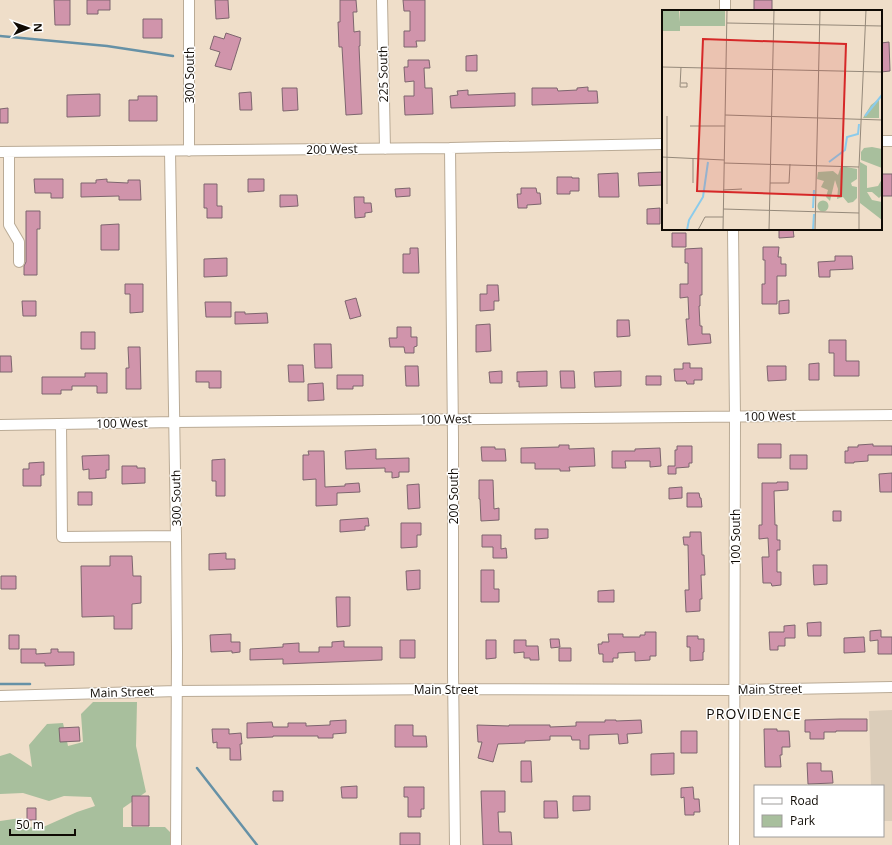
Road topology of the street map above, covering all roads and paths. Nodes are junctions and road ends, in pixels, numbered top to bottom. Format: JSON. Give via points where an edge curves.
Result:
{"nodes":[{"id":1,"x":189,"y":0,"type":"edge"},
{"id":2,"x":382,"y":0,"type":"edge"},
{"id":3,"x":662,"y":144,"type":"edge"},
{"id":4,"x":450,"y":148,"type":"junction"},
{"id":5,"x":385,"y":149,"type":"junction"},
{"id":6,"x":188,"y":150,"type":"junction"},
{"id":7,"x":170,"y":151,"type":"junction"},
{"id":8,"x":5,"y":152,"type":"edge"},
{"id":9,"x":733,"y":230,"type":"edge"},
{"id":10,"x":19,"y":262,"type":"dead end"},
{"id":11,"x":892,"y":415,"type":"edge"},
{"id":12,"x":735,"y":417,"type":"junction"},
{"id":13,"x":453,"y":419,"type":"junction"},
{"id":14,"x":175,"y":422,"type":"junction"},
{"id":15,"x":62,"y":424,"type":"junction"},
{"id":16,"x":0,"y":425,"type":"edge"},
{"id":17,"x":176,"y":536,"type":"junction"},
{"id":18,"x":892,"y":687,"type":"edge"},
{"id":19,"x":454,"y":689,"type":"junction"},
{"id":20,"x":735,"y":690,"type":"junction"},
{"id":21,"x":177,"y":691,"type":"junction"},
{"id":22,"x":0,"y":696,"type":"edge"},
{"id":23,"x":176,"y":845,"type":"edge"},
{"id":24,"x":455,"y":845,"type":"edge"},
{"id":25,"x":734,"y":845,"type":"edge"}],
"edges":[{"from":1,"to":6,"type":"street","name":"300 South"},
{"from":2,"to":5,"type":"street","name":"225 South"},
{"from":3,"to":4,"type":"street","name":"200 West"},
{"from":4,"to":5,"type":"street","name":"200 West"},
{"from":4,"to":13,"type":"street","name":"200 South"},
{"from":5,"to":6,"type":"street","name":"200 West"},
{"from":6,"to":7,"type":"street","name":"200 West"},
{"from":7,"to":8,"type":"street","name":"200 West"},
{"from":7,"to":14,"type":"street","name":"300 South"},
{"from":8,"to":10,"type":"street","via":[[9,225],[19,242]]},
{"from":9,"to":12,"type":"street","name":"100 South"},
{"from":11,"to":12,"type":"street","name":"100 West"},
{"from":12,"to":13,"type":"street","name":"100 West"},
{"from":12,"to":20,"type":"street","name":"100 South"},
{"from":13,"to":14,"type":"street","name":"100 West"},
{"from":13,"to":19,"type":"street","name":"200 South"},
{"from":14,"to":15,"type":"street","name":"100 West"},
{"from":14,"to":17,"type":"street","name":"300 South"},
{"from":15,"to":16,"type":"street","name":"100 West"},
{"from":15,"to":17,"type":"street","via":[[62,537]]},
{"from":17,"to":21,"type":"street","name":"300 South"},
{"from":18,"to":20,"type":"street","name":"Main Street"},
{"from":19,"to":20,"type":"street","name":"Main Street"},
{"from":19,"to":21,"type":"street","name":"Main Street"},
{"from":19,"to":24,"type":"street","name":"200 South"},
{"from":20,"to":25,"type":"street","name":"100 South"},
{"from":21,"to":22,"type":"street","name":"Main Street"},
{"from":21,"to":23,"type":"street","name":"300 South"}]}
